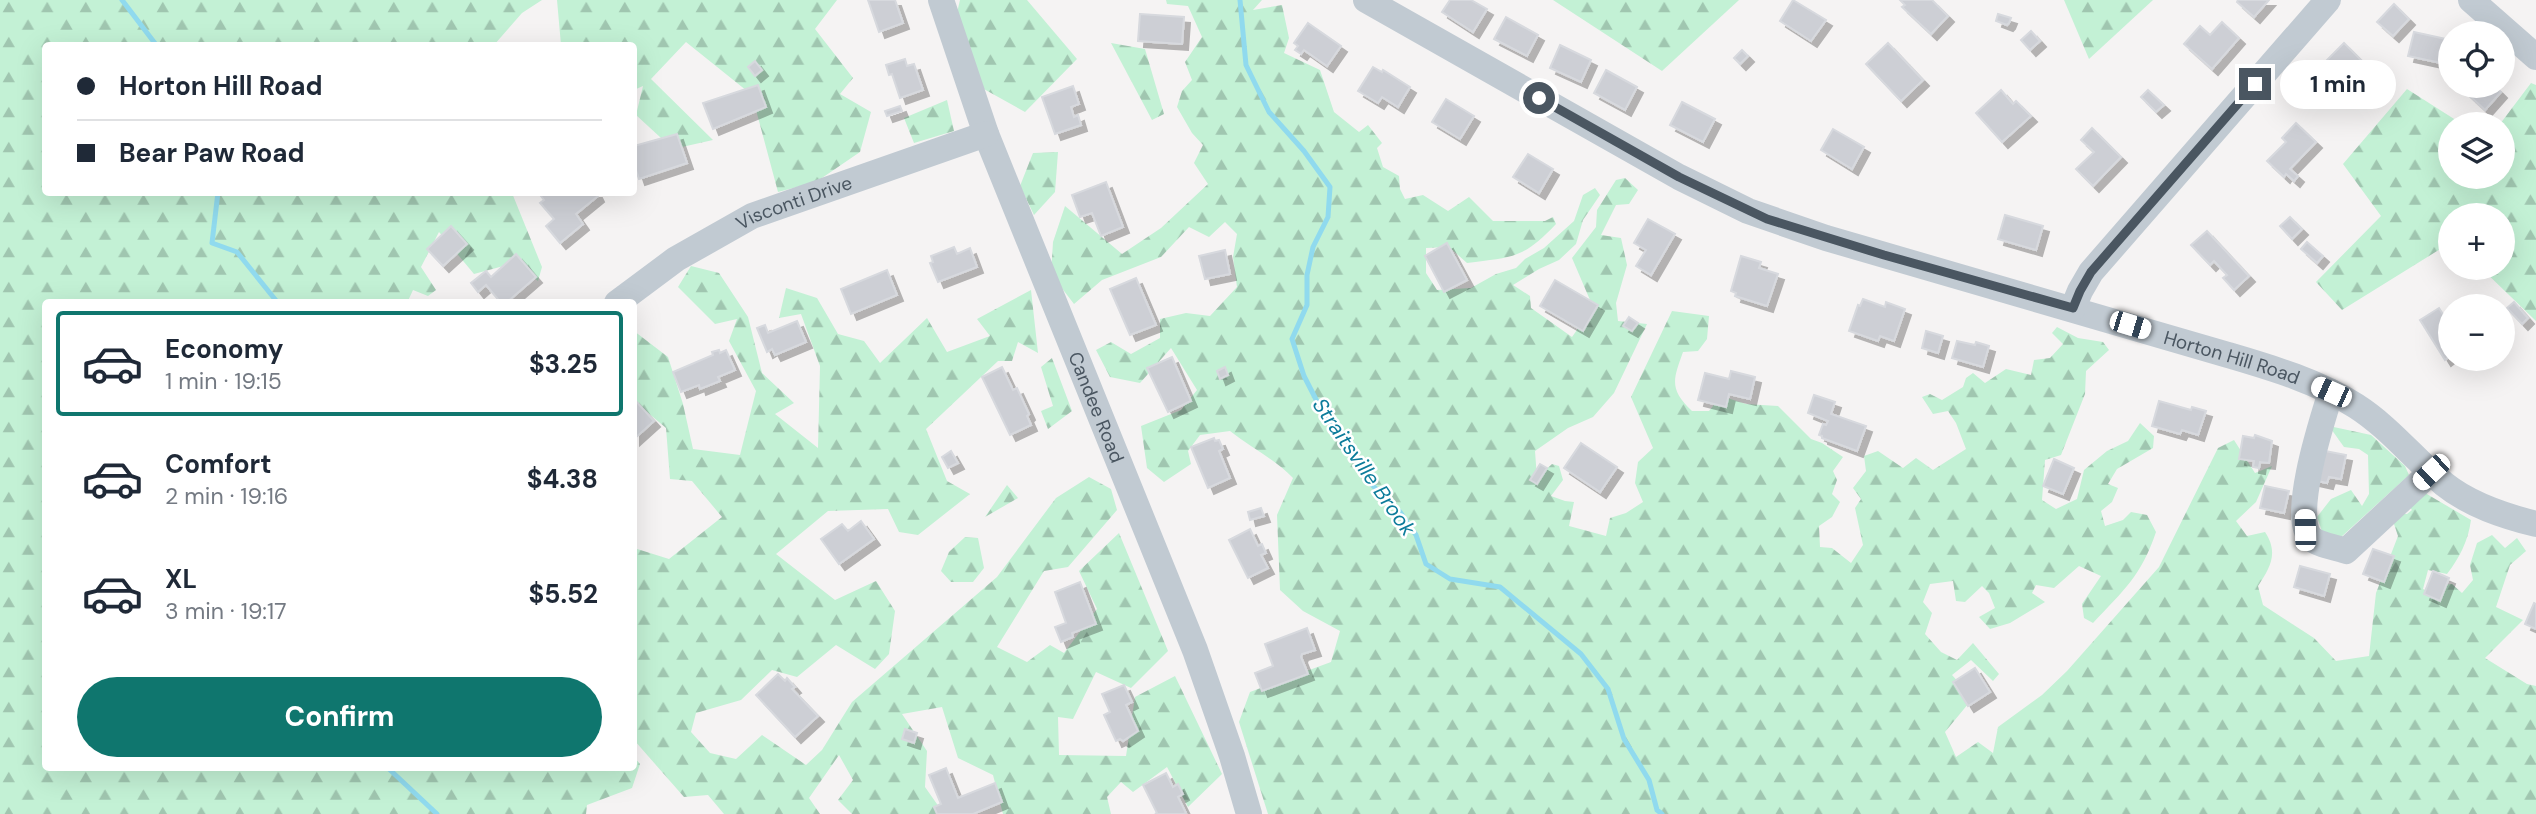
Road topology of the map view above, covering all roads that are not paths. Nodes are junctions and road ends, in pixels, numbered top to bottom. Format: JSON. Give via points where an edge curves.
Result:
{"nodes":[{"id":1,"x":941,"y":0,"type":"edge"},
{"id":2,"x":1366,"y":0,"type":"edge"},
{"id":3,"x":2328,"y":0,"type":"edge"},
{"id":4,"x":2471,"y":0,"type":"edge"},
{"id":5,"x":2536,"y":57,"type":"edge"},
{"id":6,"x":986,"y":134,"type":"junction"},
{"id":7,"x":622,"y":299,"type":"edge"},
{"id":8,"x":2073,"y":308,"type":"junction"},
{"id":9,"x":2331,"y":392,"type":"junction"},
{"id":10,"x":2431,"y":472,"type":"junction"},
{"id":11,"x":2536,"y":524,"type":"edge"},
{"id":12,"x":1249,"y":814,"type":"edge"}],
"edges":[{"from":1,"to":6,"type":"street","name":"Candee Road"},
{"from":2,"to":8,"type":"street","name":"Horton Hill Road","via":[[1679,177],[1748,211]]},
{"from":3,"to":8,"type":"street","via":[[2091,272]]},
{"from":4,"to":5,"type":"street"},
{"from":6,"to":7,"type":"street","name":"Visconti Drive","via":[[752,216],[676,260]]},
{"from":6,"to":12,"type":"street","name":"Candee Road","via":[[1195,650]]},
{"from":8,"to":9,"type":"street","name":"Horton Hill Road","via":[[2276,370]]},
{"from":9,"to":10,"type":"street","name":"Horton Hill Road","via":[[2367,414]]},
{"from":9,"to":10,"type":"street","via":[[2305,494],[2305,530],[2312,540],[2346,551]]},
{"from":10,"to":11,"type":"street","name":"Horton Hill Road","via":[[2476,503]]}]}
